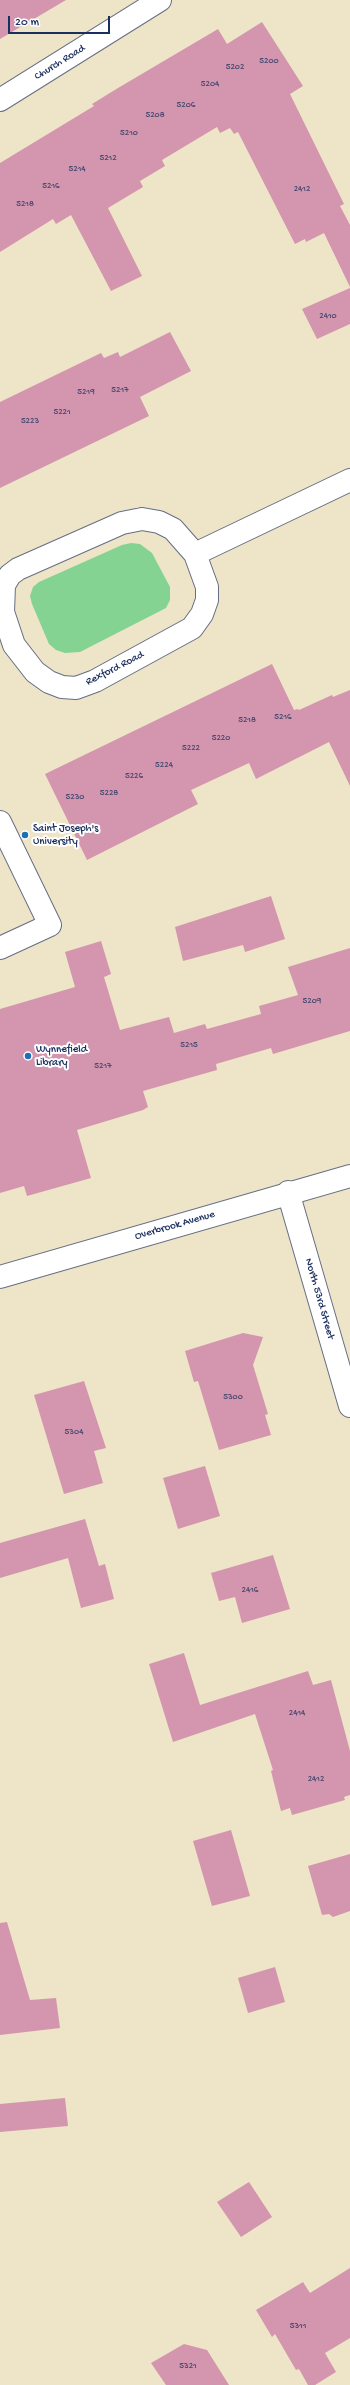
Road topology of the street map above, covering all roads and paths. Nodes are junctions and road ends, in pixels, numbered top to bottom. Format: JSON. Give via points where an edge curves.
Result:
{"nodes":[{"id":1,"x":160,"y":0,"type":"edge"},
{"id":2,"x":0,"y":100,"type":"edge"},
{"id":3,"x":350,"y":480,"type":"edge"},
{"id":4,"x":195,"y":554,"type":"junction"},
{"id":5,"x":0,"y":822,"type":"edge"},
{"id":6,"x":0,"y":948,"type":"edge"},
{"id":7,"x":350,"y":1176,"type":"edge"},
{"id":8,"x":288,"y":1192,"type":"junction"},
{"id":9,"x":0,"y":1277,"type":"edge"},
{"id":10,"x":350,"y":1406,"type":"edge"}],
"edges":[{"from":1,"to":2,"type":"street","name":"Church Road"},
{"from":3,"to":4,"type":"street"},
{"from":4,"to":4,"type":"street","name":"Rexford Road","via":[[173,529],[159,522],[142,519],[122,523],[18,569],[10,575],[4,585],[2,597],[3,612],[14,645],[35,672],[49,682],[62,687],[76,688],[95,681],[192,628],[202,614],[206,600],[206,587]]},
{"from":5,"to":6,"type":"street","via":[[50,925]]},
{"from":7,"to":8,"type":"street","name":"Overbrook Avenue"},
{"from":8,"to":9,"type":"street","name":"Overbrook Avenue"},
{"from":8,"to":10,"type":"street","name":"North 53rd Street"}]}
